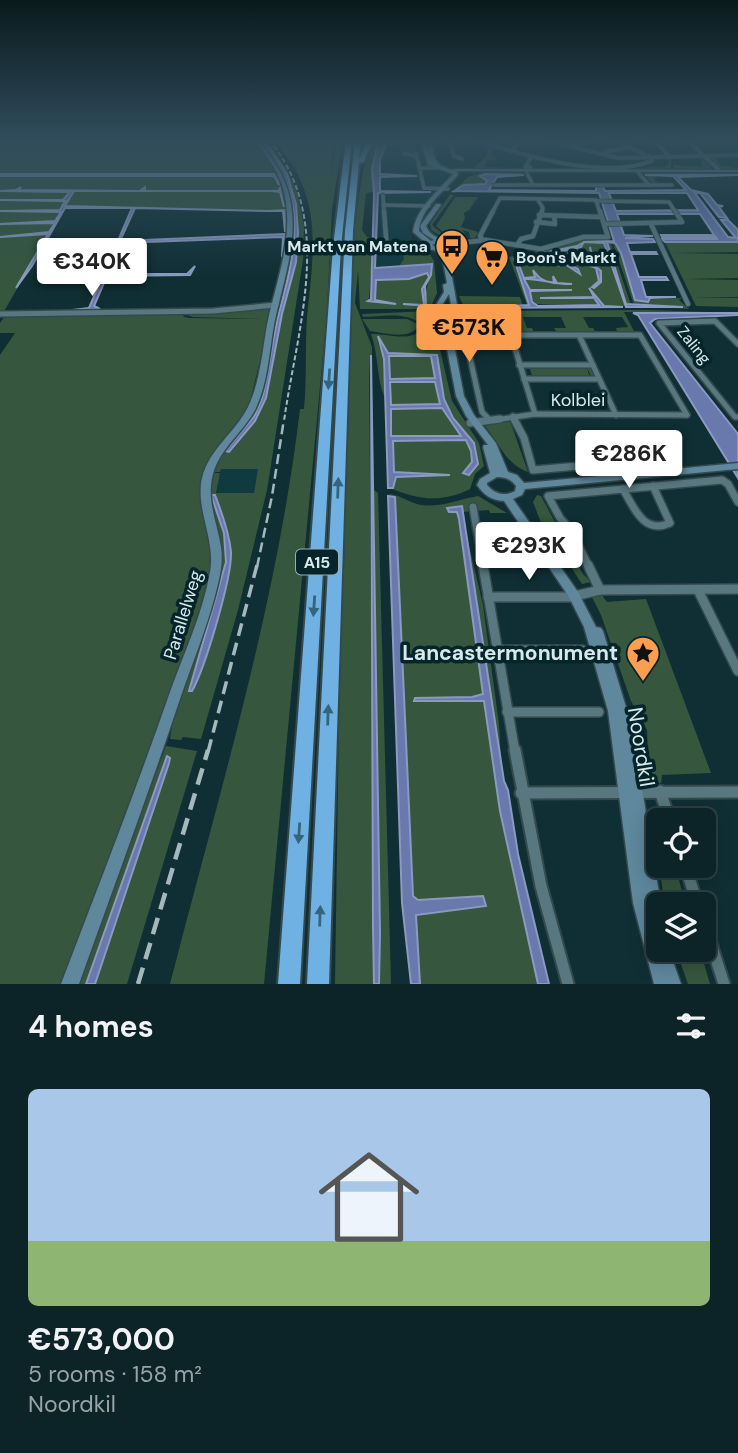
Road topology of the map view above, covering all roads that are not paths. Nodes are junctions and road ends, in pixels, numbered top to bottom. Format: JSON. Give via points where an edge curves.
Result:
{"nodes":[{"id":1,"x":282,"y":186,"type":"edge"},
{"id":2,"x":344,"y":186,"type":"edge"},
{"id":3,"x":353,"y":186,"type":"edge"},
{"id":4,"x":424,"y":186,"type":"edge"},
{"id":5,"x":448,"y":186,"type":"edge"},
{"id":6,"x":445,"y":189,"type":"junction"},
{"id":7,"x":383,"y":195,"type":"dead end"},
{"id":8,"x":538,"y":200,"type":"junction"},
{"id":9,"x":598,"y":201,"type":"junction"},
{"id":10,"x":383,"y":205,"type":"junction"},
{"id":11,"x":429,"y":206,"type":"junction"},
{"id":12,"x":539,"y":215,"type":"junction"},
{"id":13,"x":554,"y":216,"type":"junction"},
{"id":14,"x":601,"y":217,"type":"junction"},
{"id":15,"x":536,"y":222,"type":"junction"},
{"id":16,"x":606,"y":224,"type":"junction"},
{"id":17,"x":651,"y":224,"type":"junction"},
{"id":18,"x":483,"y":240,"type":"junction"},
{"id":19,"x":517,"y":245,"type":"junction"},
{"id":20,"x":439,"y":246,"type":"junction"},
{"id":21,"x":276,"y":304,"type":"junction"},
{"id":22,"x":688,"y":304,"type":"dead end"},
{"id":23,"x":0,"y":314,"type":"edge"},
{"id":24,"x":447,"y":335,"type":"junction"},
{"id":25,"x":465,"y":335,"type":"junction"},
{"id":26,"x":511,"y":335,"type":"junction"},
{"id":27,"x":579,"y":335,"type":"junction"},
{"id":28,"x":738,"y":344,"type":"edge"},
{"id":29,"x":519,"y":365,"type":"junction"},
{"id":30,"x":593,"y":365,"type":"junction"},
{"id":31,"x":524,"y":379,"type":"junction"},
{"id":32,"x":599,"y":379,"type":"junction"},
{"id":33,"x":535,"y":414,"type":"junction"},
{"id":34,"x":615,"y":415,"type":"junction"},
{"id":35,"x":513,"y":416,"type":"junction"},
{"id":36,"x":738,"y":417,"type":"edge"},
{"id":37,"x":489,"y":419,"type":"junction"},
{"id":38,"x":472,"y":423,"type":"junction"},
{"id":39,"x":582,"y":466,"type":"junction"},
{"id":40,"x":733,"y":466,"type":"edge"},
{"id":41,"x":678,"y":471,"type":"junction"},
{"id":42,"x":500,"y":474,"type":"junction"},
{"id":43,"x":630,"y":475,"type":"junction"},
{"id":44,"x":590,"y":478,"type":"junction"},
{"id":45,"x":653,"y":486,"type":"junction"},
{"id":46,"x":638,"y":488,"type":"junction"},
{"id":47,"x":623,"y":489,"type":"junction"},
{"id":48,"x":516,"y":490,"type":"junction"},
{"id":49,"x":738,"y":502,"type":"edge"},
{"id":50,"x":473,"y":507,"type":"dead end"},
{"id":51,"x":738,"y":589,"type":"edge"},
{"id":52,"x":600,"y":590,"type":"junction"},
{"id":53,"x":698,"y":590,"type":"junction"},
{"id":54,"x":577,"y":594,"type":"junction"},
{"id":55,"x":488,"y":597,"type":"junction"},
{"id":56,"x":497,"y":650,"type":"junction"},
{"id":57,"x":582,"y":650,"type":"dead end"},
{"id":58,"x":738,"y":671,"type":"edge"},
{"id":59,"x":507,"y":712,"type":"junction"},
{"id":60,"x":599,"y":712,"type":"dead end"},
{"id":61,"x":630,"y":791,"type":"junction"},
{"id":62,"x":660,"y":791,"type":"junction"},
{"id":63,"x":738,"y":792,"type":"edge"},
{"id":64,"x":521,"y":793,"type":"junction"},
{"id":65,"x":666,"y":808,"type":"edge"},
{"id":66,"x":649,"y":892,"type":"edge"},
{"id":67,"x":716,"y":959,"type":"edge"},
{"id":68,"x":665,"y":962,"type":"edge"},
{"id":69,"x":70,"y":984,"type":"edge"},
{"id":70,"x":289,"y":984,"type":"edge"},
{"id":71,"x":318,"y":984,"type":"edge"},
{"id":72,"x":568,"y":984,"type":"edge"},
{"id":73,"x":663,"y":984,"type":"edge"},
{"id":74,"x":672,"y":984,"type":"edge"},
{"id":75,"x":724,"y":984,"type":"edge"}],
"edges":[{"from":1,"to":21,"type":"street","name":"Parallelweg","via":[[290,238]]},
{"from":2,"to":70,"type":"highway","number":"A15","one_way":true},
{"from":71,"to":3,"type":"highway","number":"A15","one_way":true},
{"from":4,"to":6,"type":"street"},
{"from":5,"to":6,"type":"street"},
{"from":6,"to":11,"type":"street"},
{"from":6,"to":20,"type":"street","via":[[423,226]]},
{"from":7,"to":10,"type":"street"},
{"from":8,"to":9,"type":"street"},
{"from":8,"to":12,"type":"street","via":[[543,208]]},
{"from":8,"to":18,"type":"street","via":[[500,198],[480,236]]},
{"from":9,"to":14,"type":"street"},
{"from":9,"to":17,"type":"street","via":[[666,201],[681,223]]},
{"from":10,"to":11,"type":"street"},
{"from":10,"to":20,"type":"street","via":[[387,250]]},
{"from":11,"to":20,"type":"street","via":[[415,227]]},
{"from":12,"to":13,"type":"street"},
{"from":12,"to":15,"type":"street"},
{"from":13,"to":14,"type":"street"},
{"from":13,"to":15,"type":"street","via":[[555,224]]},
{"from":14,"to":16,"type":"street"},
{"from":15,"to":19,"type":"street","via":[[533,236]]},
{"from":16,"to":17,"type":"street"},
{"from":16,"to":19,"type":"street","via":[[608,237],[584,237],[541,249]]},
{"from":17,"to":22,"type":"street"},
{"from":18,"to":19,"type":"street"},
{"from":18,"to":20,"type":"street"},
{"from":20,"to":24,"type":"street","via":[[455,310]]},
{"from":20,"to":24,"type":"street","via":[[447,292],[439,305]]},
{"from":21,"to":23,"type":"street","via":[[214,311]]},
{"from":21,"to":69,"type":"street","name":"Parallelweg","via":[[253,404],[219,449],[207,475],[206,500],[217,545],[211,587],[170,713]]},
{"from":24,"to":25,"type":"street"},
{"from":24,"to":38,"type":"street","via":[[460,396]]},
{"from":25,"to":26,"type":"street"},
{"from":25,"to":37,"type":"street","via":[[482,412]]},
{"from":26,"to":27,"type":"street"},
{"from":26,"to":29,"type":"street"},
{"from":27,"to":30,"type":"street"},
{"from":27,"to":34,"type":"street","name":"Kolblei","via":[[640,335],[687,415]]},
{"from":28,"to":36,"type":"street","name":"Zaling","via":[[715,321],[659,323]]},
{"from":29,"to":30,"type":"street"},
{"from":29,"to":31,"type":"street"},
{"from":30,"to":32,"type":"street"},
{"from":31,"to":32,"type":"street"},
{"from":31,"to":33,"type":"street"},
{"from":32,"to":34,"type":"street"},
{"from":33,"to":34,"type":"street","name":"Kolblei"},
{"from":33,"to":35,"type":"street","name":"Kolblei"},
{"from":35,"to":37,"type":"street","name":"Kolblei"},
{"from":35,"to":39,"type":"street","via":[[533,470]]},
{"from":37,"to":38,"type":"street","name":"Kolblei"},
{"from":38,"to":42,"type":"street","via":[[492,443]]},
{"from":39,"to":41,"type":"street","via":[[669,458]]},
{"from":39,"to":44,"type":"street"},
{"from":40,"to":41,"type":"street"},
{"from":41,"to":43,"type":"street"},
{"from":42,"to":48,"type":"street"},
{"from":42,"to":48,"type":"street","via":[[484,479],[483,488],[494,496]]},
{"from":43,"to":44,"type":"street"},
{"from":43,"to":46,"type":"street"},
{"from":44,"to":48,"type":"street"},
{"from":45,"to":46,"type":"street"},
{"from":45,"to":47,"type":"street","via":[[670,523],[664,527],[649,526],[640,518]]},
{"from":45,"to":49,"type":"street","via":[[722,480]]},
{"from":46,"to":47,"type":"street"},
{"from":47,"to":52,"type":"street","via":[[548,496],[571,530]]},
{"from":48,"to":54,"type":"street","name":"Noordkil"},
{"from":50,"to":55,"type":"street"},
{"from":51,"to":53,"type":"street"},
{"from":52,"to":53,"type":"street"},
{"from":52,"to":54,"type":"street"},
{"from":53,"to":58,"type":"street"},
{"from":54,"to":55,"type":"street"},
{"from":54,"to":61,"type":"street","name":"Noordkil","via":[[614,711]]},
{"from":55,"to":56,"type":"street"},
{"from":56,"to":57,"type":"street"},
{"from":56,"to":59,"type":"street"},
{"from":59,"to":60,"type":"street"},
{"from":59,"to":64,"type":"street"},
{"from":61,"to":62,"type":"street"},
{"from":61,"to":64,"type":"street"},
{"from":61,"to":66,"type":"street","name":"Noordkil"},
{"from":61,"to":73,"type":"street","name":"Noordkil","via":[[646,927]]},
{"from":62,"to":63,"type":"street"},
{"from":62,"to":65,"type":"street","name":"Noordkil"},
{"from":64,"to":72,"type":"street"},
{"from":67,"to":75,"type":"street"},
{"from":68,"to":74,"type":"street"}]}
